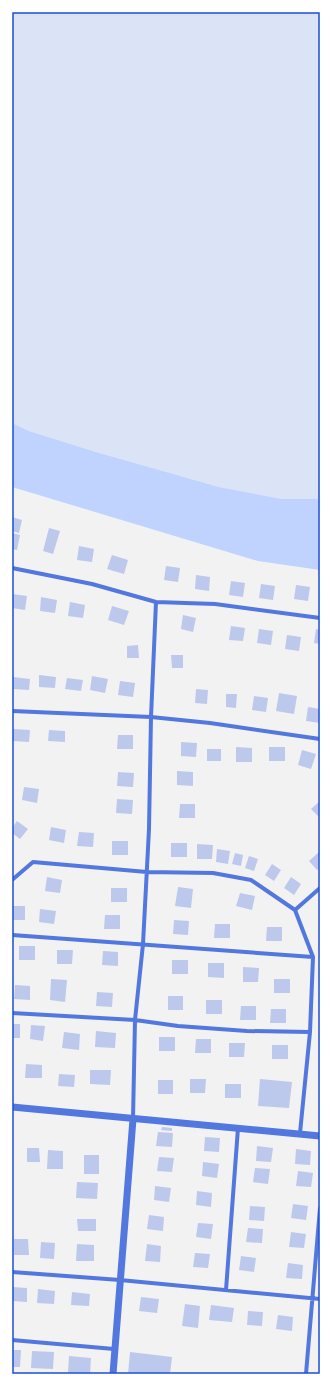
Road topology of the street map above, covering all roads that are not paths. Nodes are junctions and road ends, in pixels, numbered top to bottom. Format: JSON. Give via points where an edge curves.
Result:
{"nodes":[{"id":1,"x":12,"y":568,"type":"edge"},
{"id":2,"x":156,"y":602,"type":"junction"},
{"id":3,"x":320,"y":618,"type":"edge"},
{"id":4,"x":12,"y":711,"type":"edge"},
{"id":5,"x":151,"y":717,"type":"junction"},
{"id":6,"x":320,"y":739,"type":"edge"},
{"id":7,"x":147,"y":872,"type":"junction"},
{"id":8,"x":12,"y":880,"type":"edge"},
{"id":9,"x":320,"y":888,"type":"edge"},
{"id":10,"x":295,"y":910,"type":"junction"},
{"id":11,"x":12,"y":935,"type":"edge"},
{"id":12,"x":143,"y":944,"type":"junction"},
{"id":13,"x":313,"y":957,"type":"junction"},
{"id":14,"x":12,"y":1013,"type":"edge"},
{"id":15,"x":135,"y":1020,"type":"junction"},
{"id":16,"x":310,"y":1032,"type":"junction"},
{"id":17,"x":12,"y":1107,"type":"edge"},
{"id":18,"x":133,"y":1119,"type":"junction"},
{"id":19,"x":238,"y":1128,"type":"junction"},
{"id":20,"x":300,"y":1133,"type":"junction"},
{"id":21,"x":320,"y":1136,"type":"edge"},
{"id":22,"x":320,"y":1208,"type":"edge"},
{"id":23,"x":12,"y":1272,"type":"edge"},
{"id":24,"x":120,"y":1280,"type":"junction"},
{"id":25,"x":226,"y":1290,"type":"junction"},
{"id":26,"x":312,"y":1298,"type":"junction"},
{"id":27,"x":320,"y":1299,"type":"edge"},
{"id":28,"x":12,"y":1340,"type":"edge"},
{"id":29,"x":114,"y":1349,"type":"junction"},
{"id":30,"x":113,"y":1374,"type":"edge"},
{"id":31,"x":306,"y":1374,"type":"edge"}],
"edges":[{"from":1,"to":2,"type":"street","via":[[92,584]]},
{"from":2,"to":3,"type":"street","via":[[215,604]]},
{"from":2,"to":5,"type":"street"},
{"from":4,"to":5,"type":"street"},
{"from":5,"to":6,"type":"street"},
{"from":5,"to":7,"type":"street"},
{"from":7,"to":8,"type":"street","via":[[32,862]]},
{"from":7,"to":10,"type":"street","via":[[213,873],[251,880]]},
{"from":7,"to":12,"type":"street"},
{"from":9,"to":10,"type":"street"},
{"from":10,"to":13,"type":"street"},
{"from":11,"to":12,"type":"street"},
{"from":12,"to":13,"type":"street"},
{"from":12,"to":15,"type":"street"},
{"from":13,"to":16,"type":"street"},
{"from":14,"to":15,"type":"street"},
{"from":15,"to":16,"type":"street","via":[[247,1031]]},
{"from":15,"to":18,"type":"street"},
{"from":16,"to":20,"type":"street"},
{"from":17,"to":18,"type":"street"},
{"from":18,"to":19,"type":"street"},
{"from":18,"to":24,"type":"street"},
{"from":19,"to":20,"type":"street"},
{"from":19,"to":25,"type":"street"},
{"from":20,"to":21,"type":"street"},
{"from":22,"to":26,"type":"street"},
{"from":23,"to":24,"type":"street"},
{"from":24,"to":25,"type":"street"},
{"from":24,"to":29,"type":"street"},
{"from":25,"to":26,"type":"street"},
{"from":26,"to":27,"type":"street"},
{"from":26,"to":31,"type":"street"},
{"from":28,"to":29,"type":"street"},
{"from":29,"to":30,"type":"street"}]}
